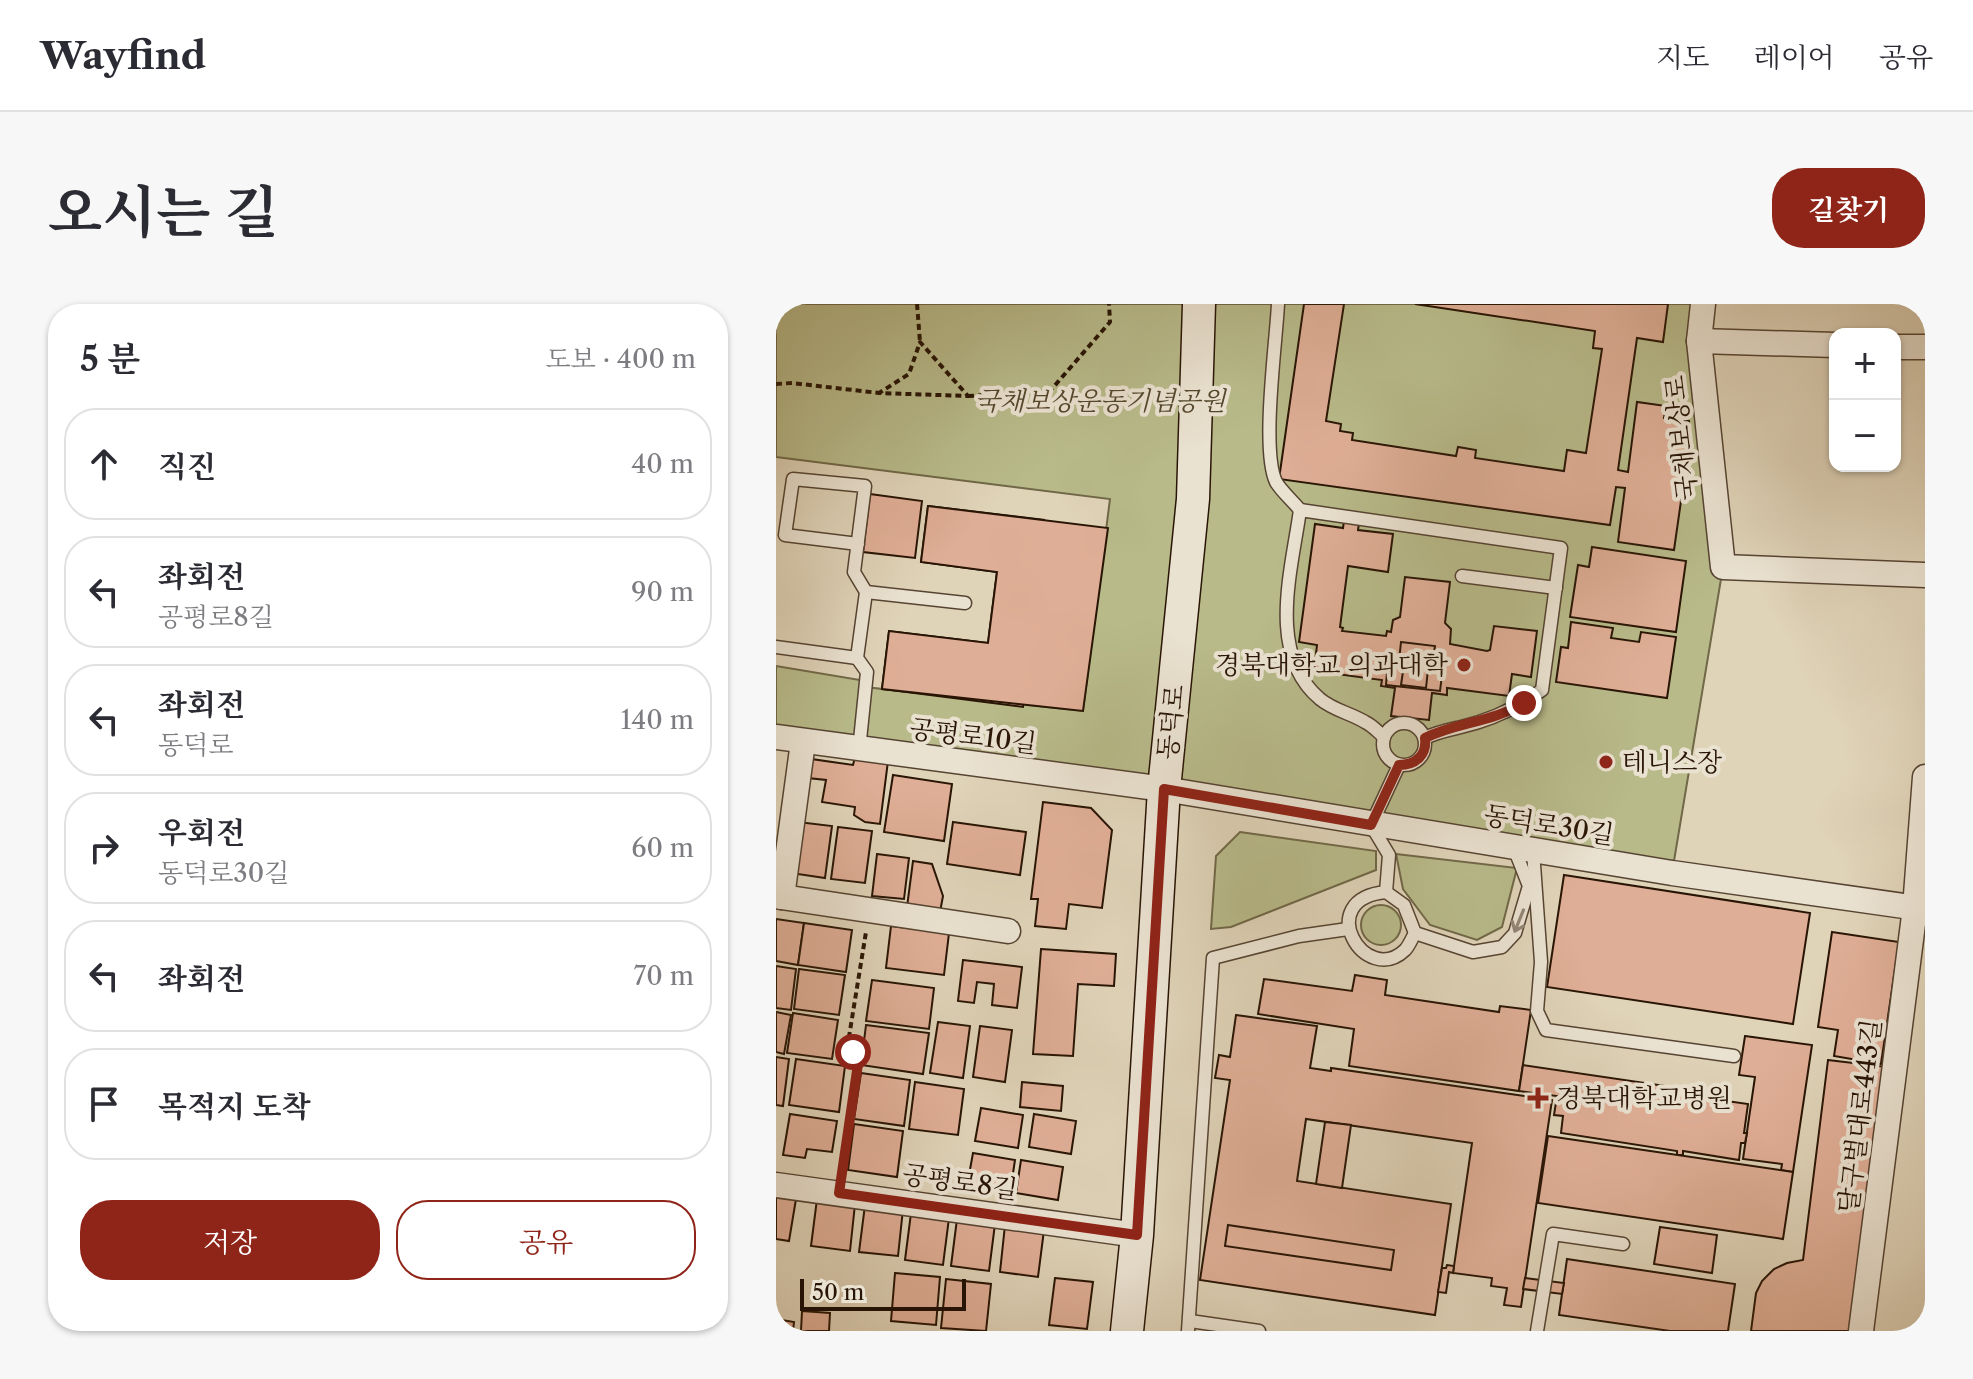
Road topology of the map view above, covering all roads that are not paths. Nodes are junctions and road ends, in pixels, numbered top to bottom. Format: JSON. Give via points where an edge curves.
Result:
{"nodes":[{"id":1,"x":1199,"y":304,"type":"edge"},
{"id":2,"x":1278,"y":304,"type":"edge"},
{"id":3,"x":1703,"y":304,"type":"edge"},
{"id":4,"x":1699,"y":341,"type":"junction"},
{"id":5,"x":1829,"y":345,"type":"edge"},
{"id":6,"x":1901,"y":347,"type":"edge"},
{"id":7,"x":1925,"y":347,"type":"edge"},
{"id":8,"x":1300,"y":510,"type":"junction"},
{"id":9,"x":858,"y":544,"type":"junction"},
{"id":10,"x":1925,"y":575,"type":"edge"},
{"id":11,"x":1462,"y":576,"type":"dead end"},
{"id":12,"x":1556,"y":588,"type":"junction"},
{"id":13,"x":866,"y":592,"type":"junction"},
{"id":14,"x":965,"y":603,"type":"dead end"},
{"id":15,"x":776,"y":647,"type":"edge"},
{"id":16,"x":857,"y":658,"type":"junction"},
{"id":17,"x":776,"y":737,"type":"edge"},
{"id":18,"x":1384,"y":737,"type":"junction"},
{"id":19,"x":1425,"y":738,"type":"junction"},
{"id":20,"x":803,"y":742,"type":"junction"},
{"id":21,"x":859,"y":750,"type":"junction"},
{"id":22,"x":1399,"y":765,"type":"junction"},
{"id":23,"x":1925,"y":777,"type":"edge"},
{"id":24,"x":1164,"y":789,"type":"junction"},
{"id":25,"x":1371,"y":825,"type":"junction"},
{"id":26,"x":1523,"y":849,"type":"junction"},
{"id":27,"x":1386,"y":892,"type":"junction"},
{"id":28,"x":779,"y":896,"type":"edge"},
{"id":29,"x":1920,"y":909,"type":"edge"},
{"id":30,"x":1348,"y":929,"type":"junction"},
{"id":31,"x":1008,"y":931,"type":"dead end"},
{"id":32,"x":1415,"y":933,"type":"junction"},
{"id":33,"x":1734,"y":1056,"type":"dead end"},
{"id":34,"x":776,"y":1185,"type":"edge"},
{"id":35,"x":1137,"y":1235,"type":"junction"},
{"id":36,"x":1623,"y":1244,"type":"dead end"},
{"id":37,"x":1189,"y":1326,"type":"edge"},
{"id":38,"x":1127,"y":1331,"type":"edge"},
{"id":39,"x":1259,"y":1331,"type":"edge"},
{"id":40,"x":1537,"y":1331,"type":"edge"},
{"id":41,"x":1861,"y":1331,"type":"edge"}],
"edges":[{"from":1,"to":24,"type":"main road","name":"동덕로","via":[[1193,499]]},
{"from":2,"to":8,"type":"lane","via":[[1269,450],[1277,485]]},
{"from":3,"to":4,"type":"street","name":"국채보상로"},
{"from":4,"to":5,"type":"street"},
{"from":4,"to":10,"type":"street","name":"국채보상로","via":[[1723,567]]},
{"from":6,"to":7,"type":"street"},
{"from":8,"to":12,"type":"lane","via":[[1561,548]]},
{"from":8,"to":18,"type":"lane","via":[[1286,606],[1292,652],[1318,697]]},
{"from":9,"to":9,"type":"lane","via":[[865,486],[793,479],[785,535]]},
{"from":9,"to":13,"type":"lane","via":[[854,572]]},
{"from":11,"to":12,"type":"lane"},
{"from":12,"to":19,"type":"lane","via":[[1542,690],[1509,712]]},
{"from":13,"to":14,"type":"lane"},
{"from":13,"to":16,"type":"lane"},
{"from":15,"to":16,"type":"lane"},
{"from":16,"to":21,"type":"lane","via":[[867,672]]},
{"from":17,"to":20,"type":"street","name":"공평로10길"},
{"from":18,"to":19,"type":"lane","via":[[1392,726],[1405,722]]},
{"from":18,"to":22,"type":"lane","via":[[1388,757]]},
{"from":19,"to":22,"type":"lane","via":[[1420,758]]},
{"from":20,"to":21,"type":"street","name":"공평로10길"},
{"from":20,"to":28,"type":"street"},
{"from":21,"to":24,"type":"street","name":"공평로10길"},
{"from":22,"to":25,"type":"lane"},
{"from":23,"to":29,"type":"street","name":"달구벌대로443길"},
{"from":24,"to":25,"type":"street","name":"동덕로30길"},
{"from":24,"to":35,"type":"main road","name":"동덕로"},
{"from":25,"to":26,"type":"street","name":"동덕로30길"},
{"from":25,"to":27,"type":"lane","via":[[1389,855]]},
{"from":26,"to":29,"type":"street","name":"동덕로30길"},
{"from":26,"to":32,"type":"lane","one_way":true,"via":[[1529,886],[1515,933],[1502,947],[1473,952]]},
{"from":26,"to":33,"type":"lane","via":[[1541,962],[1537,1011],[1546,1030]]},
{"from":27,"to":30,"type":"lane","via":[[1358,901]]},
{"from":27,"to":32,"type":"lane","via":[[1404,905]]},
{"from":28,"to":31,"type":"street"},
{"from":29,"to":41,"type":"street","name":"달구벌대로443길"},
{"from":30,"to":32,"type":"lane","via":[[1355,946],[1370,957],[1389,958],[1406,949]]},
{"from":30,"to":37,"type":"lane","via":[[1213,958]]},
{"from":34,"to":35,"type":"street","name":"공평로8길"},
{"from":35,"to":38,"type":"main road","name":"동덕로"},
{"from":36,"to":40,"type":"lane","via":[[1553,1234]]},
{"from":37,"to":39,"type":"lane"}]}
